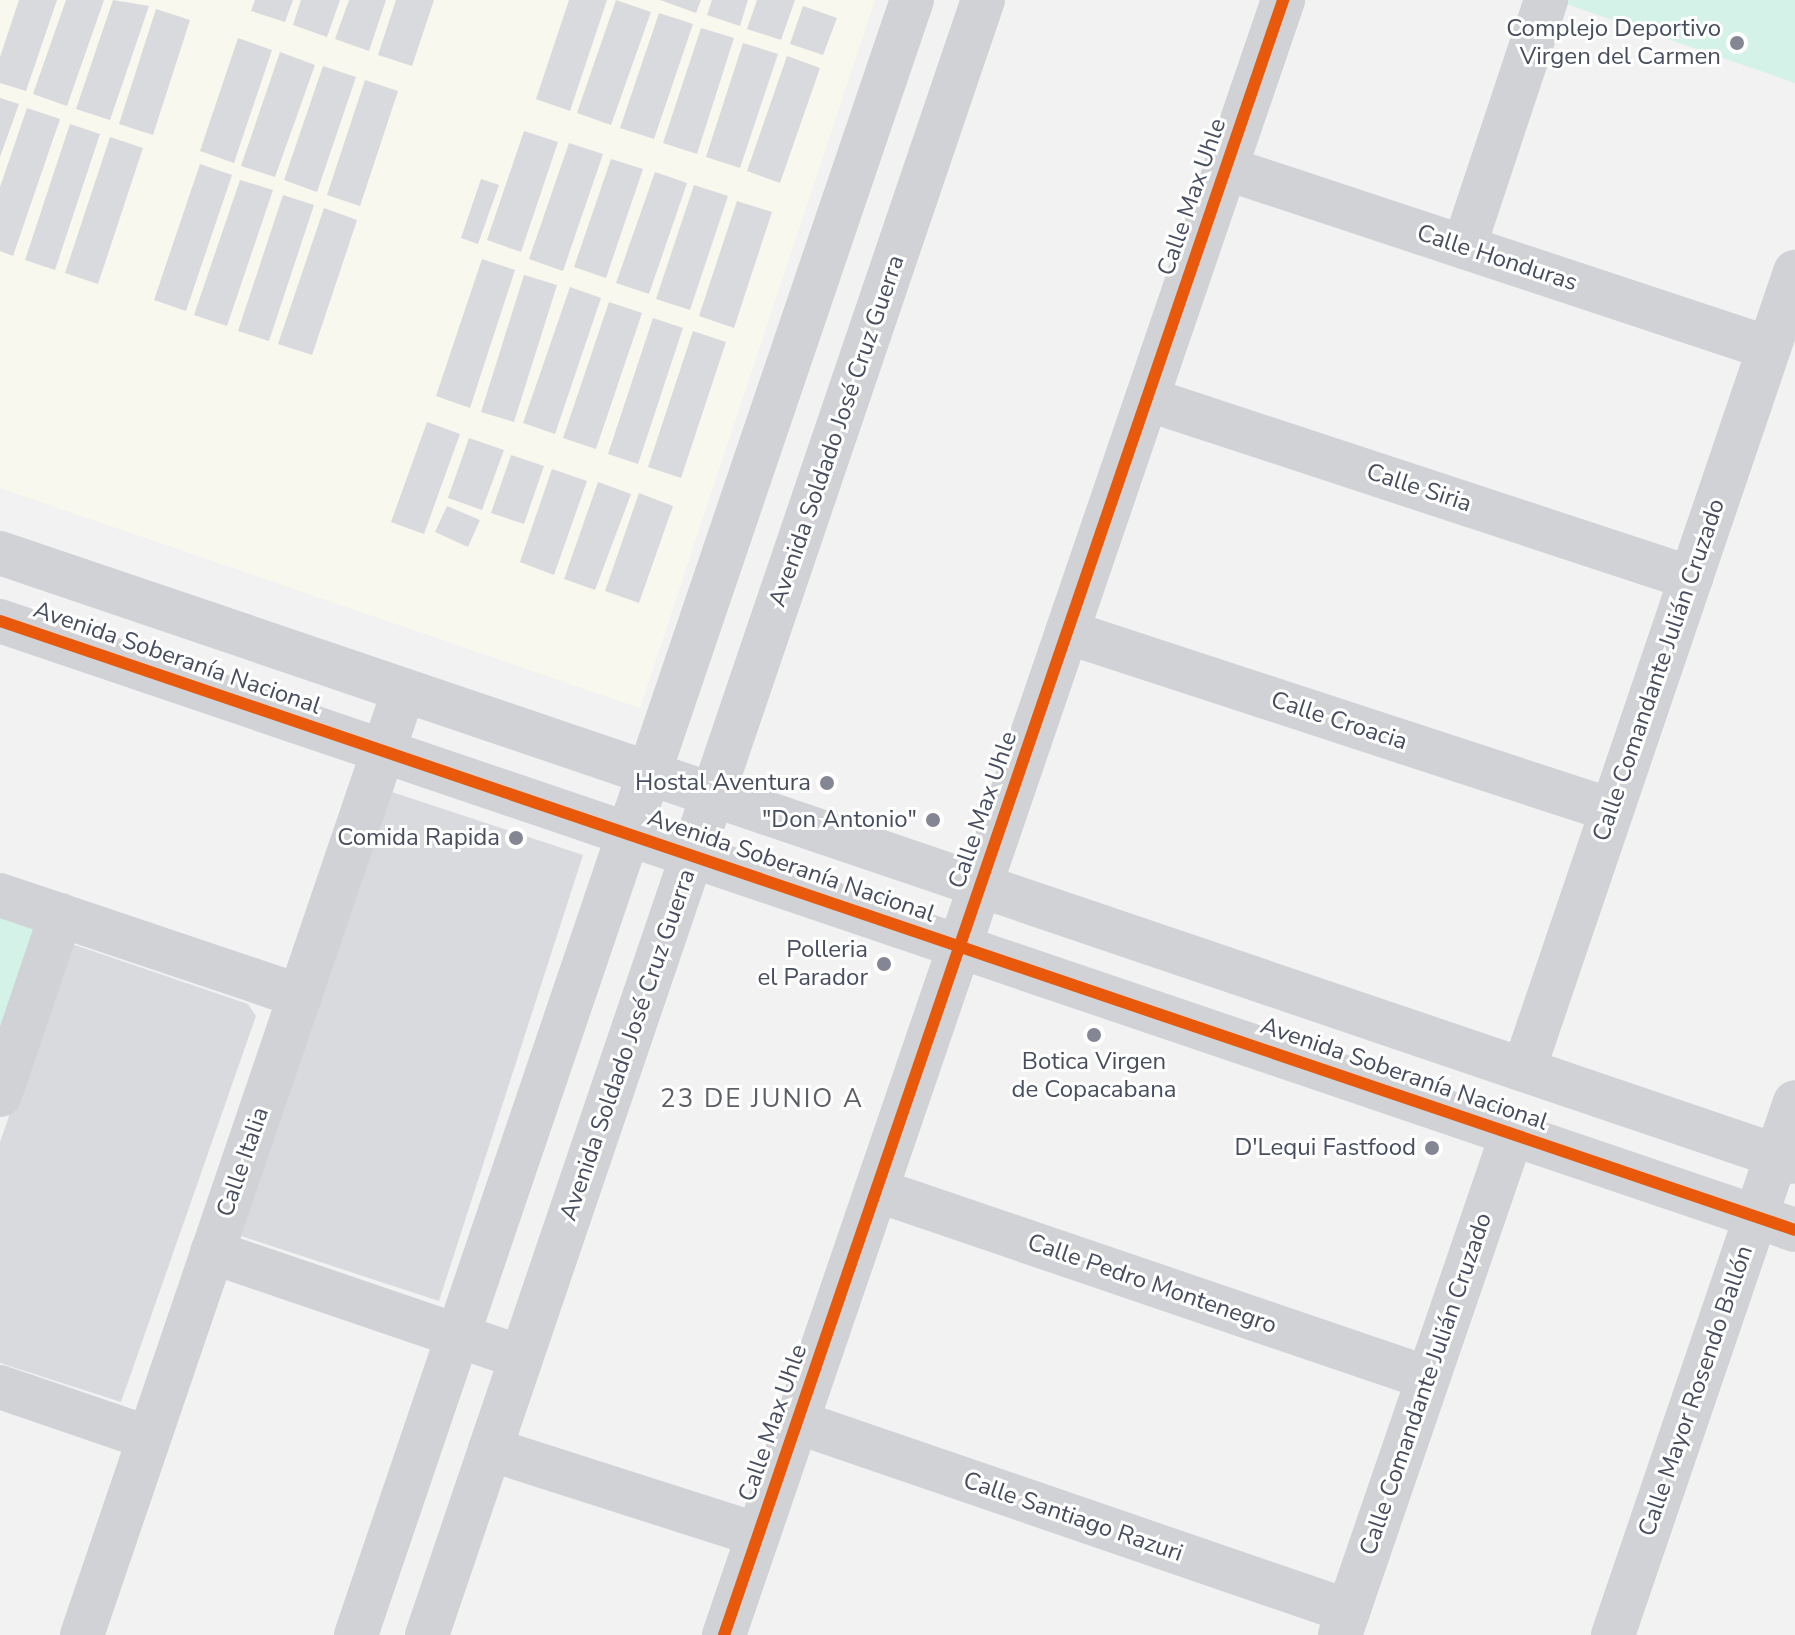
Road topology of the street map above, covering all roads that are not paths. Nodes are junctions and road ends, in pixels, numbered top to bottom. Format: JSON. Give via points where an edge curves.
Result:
{"nodes":[{"id":1,"x":912,"y":0,"type":"edge"},
{"id":2,"x":983,"y":0,"type":"edge"},
{"id":3,"x":1283,"y":0,"type":"edge"},
{"id":4,"x":1546,"y":0,"type":"edge"},
{"id":5,"x":1225,"y":168,"type":"junction"},
{"id":6,"x":1464,"y":247,"type":"junction"},
{"id":7,"x":1795,"y":272,"type":"edge"},
{"id":8,"x":1769,"y":348,"type":"junction"},
{"id":9,"x":1147,"y":399,"type":"junction"},
{"id":10,"x":0,"y":553,"type":"edge"},
{"id":11,"x":1691,"y":578,"type":"junction"},
{"id":12,"x":0,"y":621,"type":"edge"},
{"id":13,"x":1067,"y":632,"type":"junction"},
{"id":14,"x":404,"y":690,"type":"junction"},
{"id":15,"x":383,"y":751,"type":"junction"},
{"id":16,"x":649,"y":773,"type":"junction"},
{"id":17,"x":713,"y":794,"type":"junction"},
{"id":18,"x":1611,"y":810,"type":"junction"},
{"id":19,"x":629,"y":834,"type":"junction"},
{"id":20,"x":692,"y":856,"type":"junction"},
{"id":21,"x":980,"y":885,"type":"junction"},
{"id":22,"x":0,"y":895,"type":"edge"},
{"id":23,"x":61,"y":915,"type":"junction"},
{"id":24,"x":959,"y":947,"type":"junction"},
{"id":25,"x":300,"y":996,"type":"junction"},
{"id":26,"x":1524,"y":1069,"type":"junction"},
{"id":27,"x":0,"y":1095,"type":"edge"},
{"id":28,"x":1795,"y":1102,"type":"edge"},
{"id":29,"x":1512,"y":1134,"type":"junction"},
{"id":30,"x":1786,"y":1159,"type":"edge"},
{"id":31,"x":876,"y":1190,"type":"junction"},
{"id":32,"x":1775,"y":1223,"type":"edge"},
{"id":33,"x":212,"y":1252,"type":"junction"},
{"id":34,"x":458,"y":1335,"type":"junction"},
{"id":35,"x":521,"y":1357,"type":"junction"},
{"id":36,"x":1428,"y":1378,"type":"junction"},
{"id":37,"x":0,"y":1387,"type":"edge"},
{"id":38,"x":797,"y":1422,"type":"junction"},
{"id":39,"x":149,"y":1438,"type":"junction"},
{"id":40,"x":490,"y":1449,"type":"junction"},
{"id":41,"x":758,"y":1535,"type":"junction"},
{"id":42,"x":1344,"y":1623,"type":"edge"},
{"id":43,"x":82,"y":1635,"type":"edge"},
{"id":44,"x":356,"y":1635,"type":"edge"},
{"id":45,"x":427,"y":1635,"type":"edge"},
{"id":46,"x":724,"y":1635,"type":"edge"},
{"id":47,"x":1613,"y":1635,"type":"edge"}],
"edges":[{"from":1,"to":16,"type":"street"},
{"from":2,"to":17,"type":"street","name":"Avenida Soldado José Cruz Guerra"},
{"from":3,"to":5,"type":"street","name":"Calle Max Uhle"},
{"from":4,"to":6,"type":"street"},
{"from":5,"to":6,"type":"street","name":"Calle Honduras"},
{"from":5,"to":9,"type":"street","name":"Calle Max Uhle"},
{"from":6,"to":8,"type":"street","name":"Calle Honduras"},
{"from":7,"to":8,"type":"street","name":"Calle Comandante Julián Cruzado"},
{"from":8,"to":11,"type":"street","name":"Calle Comandante Julián Cruzado"},
{"from":9,"to":11,"type":"street","name":"Calle Siria"},
{"from":9,"to":13,"type":"street","name":"Calle Max Uhle"},
{"from":10,"to":14,"type":"street","name":"Avenida Soberanía Nacional"},
{"from":11,"to":18,"type":"street","name":"Calle Comandante Julián Cruzado"},
{"from":12,"to":15,"type":"street","name":"Avenida Soberanía Nacional"},
{"from":13,"to":18,"type":"street","name":"Calle Croacia"},
{"from":13,"to":21,"type":"street","name":"Calle Max Uhle"},
{"from":14,"to":15,"type":"street","name":"Calle Italia"},
{"from":14,"to":16,"type":"street","name":"Avenida Soberanía Nacional"},
{"from":15,"to":19,"type":"street","name":"Avenida Soberanía Nacional"},
{"from":15,"to":25,"type":"street","name":"Calle Italia"},
{"from":16,"to":17,"type":"street","name":"Avenida Soberanía Nacional"},
{"from":16,"to":19,"type":"street"},
{"from":17,"to":20,"type":"street","name":"Avenida Soldado José Cruz Guerra"},
{"from":17,"to":21,"type":"street","name":"Avenida Soberanía Nacional"},
{"from":18,"to":26,"type":"street","name":"Calle Comandante Julián Cruzado"},
{"from":19,"to":20,"type":"street","name":"Avenida Soberanía Nacional"},
{"from":19,"to":34,"type":"street"},
{"from":20,"to":24,"type":"street","name":"Avenida Soberanía Nacional"},
{"from":20,"to":35,"type":"street","name":"Avenida Soldado José Cruz Guerra"},
{"from":21,"to":24,"type":"street","name":"Calle Max Uhle"},
{"from":21,"to":26,"type":"street","name":"Avenida Soberanía Nacional"},
{"from":22,"to":23,"type":"street"},
{"from":23,"to":25,"type":"street"},
{"from":23,"to":27,"type":"street"},
{"from":24,"to":29,"type":"street","name":"Avenida Soberanía Nacional"},
{"from":24,"to":31,"type":"street","name":"Calle Max Uhle"},
{"from":25,"to":33,"type":"street","name":"Calle Italia"},
{"from":26,"to":30,"type":"street","name":"Avenida Soberanía Nacional"},
{"from":28,"to":30,"type":"street","name":"Calle Mayor Rosendo Ballón"},
{"from":29,"to":32,"type":"street","name":"Avenida Soberanía Nacional"},
{"from":29,"to":36,"type":"street","name":"Calle Comandante Julián Cruzado"},
{"from":30,"to":32,"type":"street","name":"Calle Mayor Rosendo Ballón"},
{"from":31,"to":36,"type":"street","name":"Calle Pedro Montenegro"},
{"from":31,"to":38,"type":"street","name":"Calle Max Uhle"},
{"from":32,"to":47,"type":"street","name":"Calle Mayor Rosendo Ballón"},
{"from":33,"to":34,"type":"street"},
{"from":33,"to":39,"type":"street","name":"Calle Italia"},
{"from":34,"to":35,"type":"street"},
{"from":34,"to":44,"type":"street"},
{"from":35,"to":40,"type":"street","name":"Avenida Soldado José Cruz Guerra"},
{"from":36,"to":42,"type":"street","name":"Calle Comandante Julián Cruzado"},
{"from":37,"to":39,"type":"street"},
{"from":38,"to":41,"type":"street","name":"Calle Max Uhle"},
{"from":38,"to":42,"type":"street","name":"Calle Santiago Razuri"},
{"from":39,"to":43,"type":"street","name":"Calle Italia"},
{"from":40,"to":41,"type":"street"},
{"from":40,"to":45,"type":"street","name":"Avenida Soldado José Cruz Guerra"},
{"from":41,"to":46,"type":"street","name":"Calle Max Uhle"}]}
